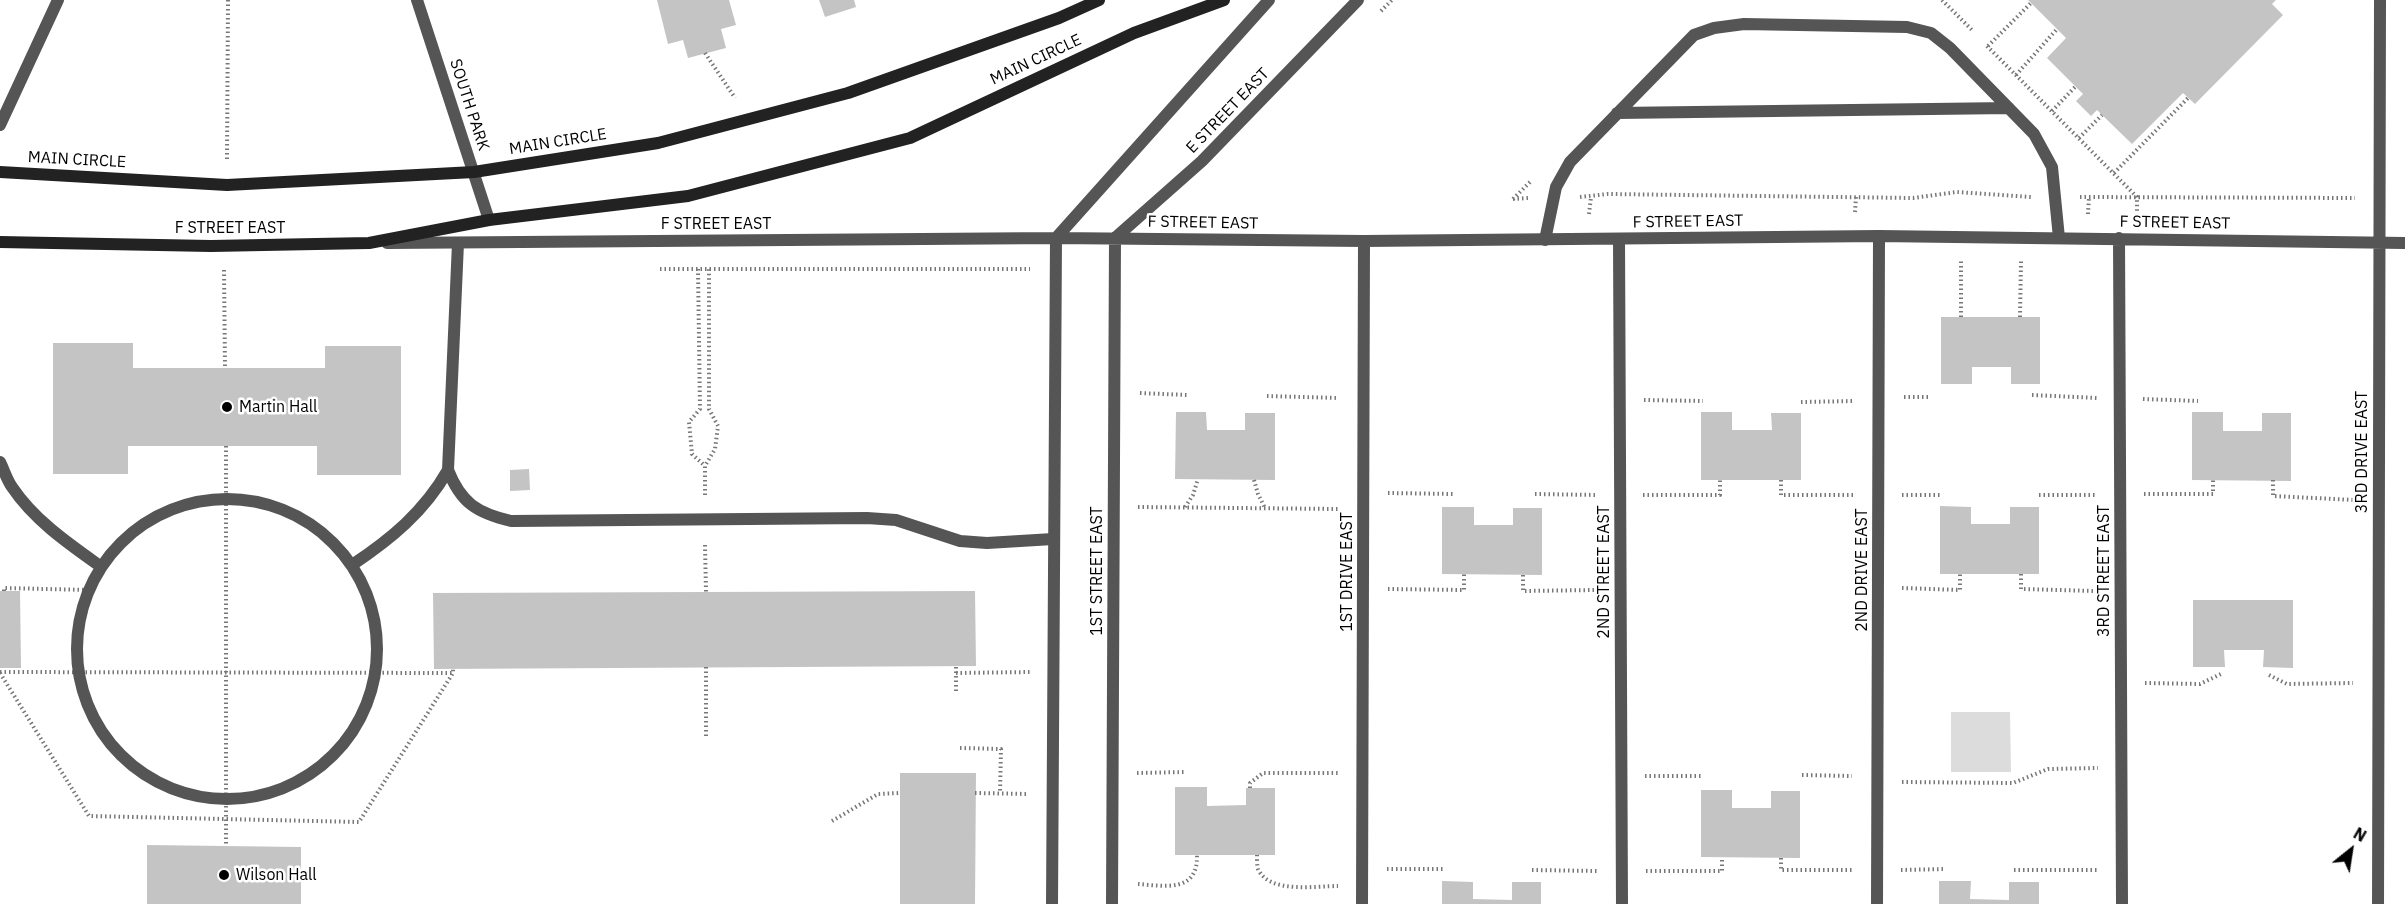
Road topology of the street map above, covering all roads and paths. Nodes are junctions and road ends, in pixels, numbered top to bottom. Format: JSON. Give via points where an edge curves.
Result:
{"nodes":[{"id":1,"x":58,"y":0,"type":"edge"},
{"id":2,"x":228,"y":0,"type":"edge"},
{"id":3,"x":417,"y":0,"type":"edge"},
{"id":4,"x":1099,"y":0,"type":"edge"},
{"id":5,"x":1224,"y":0,"type":"edge"},
{"id":6,"x":1269,"y":0,"type":"edge"},
{"id":7,"x":1358,"y":0,"type":"edge"},
{"id":8,"x":2380,"y":0,"type":"edge"},
{"id":9,"x":2031,"y":3,"type":"dead end"},
{"id":10,"x":2057,"y":29,"type":"dead end"},
{"id":11,"x":1988,"y":46,"type":"dead end"},
{"id":12,"x":705,"y":53,"type":"dead end"},
{"id":13,"x":2016,"y":75,"type":"dead end"},
{"id":14,"x":2075,"y":87,"type":"dead end"},
{"id":15,"x":2188,"y":98,"type":"dead end"},
{"id":16,"x":2009,"y":108,"type":"junction"},
{"id":17,"x":2052,"y":111,"type":"dead end"},
{"id":18,"x":1617,"y":113,"type":"junction"},
{"id":19,"x":2102,"y":115,"type":"dead end"},
{"id":20,"x":749,"y":119,"type":"junction"},
{"id":21,"x":0,"y":125,"type":"edge"},
{"id":22,"x":2079,"y":138,"type":"dead end"},
{"id":23,"x":0,"y":172,"type":"edge"},
{"id":24,"x":474,"y":172,"type":"junction"},
{"id":25,"x":2114,"y":173,"type":"dead end"},
{"id":26,"x":226,"y":185,"type":"junction"},
{"id":27,"x":2055,"y":196,"type":"junction"},
{"id":28,"x":1554,"y":198,"type":"junction"},
{"id":29,"x":2379,"y":198,"type":"junction"},
{"id":30,"x":1513,"y":199,"type":"dead end"},
{"id":31,"x":489,"y":220,"type":"junction"},
{"id":32,"x":1880,"y":236,"type":"junction"},
{"id":33,"x":1961,"y":237,"type":"junction"},
{"id":34,"x":2022,"y":237,"type":"junction"},
{"id":35,"x":1056,"y":238,"type":"junction"},
{"id":36,"x":1115,"y":238,"type":"junction"},
{"id":37,"x":2059,"y":238,"type":"junction"},
{"id":38,"x":2119,"y":238,"type":"junction"},
{"id":39,"x":1618,"y":239,"type":"junction"},
{"id":40,"x":1545,"y":240,"type":"junction"},
{"id":41,"x":1364,"y":241,"type":"junction"},
{"id":42,"x":0,"y":242,"type":"edge"},
{"id":43,"x":369,"y":243,"type":"junction"},
{"id":44,"x":458,"y":243,"type":"junction"},
{"id":45,"x":2379,"y":243,"type":"junction"},
{"id":46,"x":2405,"y":243,"type":"edge"},
{"id":47,"x":224,"y":269,"type":"dead end"},
{"id":48,"x":698,"y":269,"type":"dead end"},
{"id":49,"x":709,"y":269,"type":"dead end"},
{"id":50,"x":1961,"y":317,"type":"dead end"},
{"id":51,"x":2020,"y":317,"type":"dead end"},
{"id":52,"x":225,"y":368,"type":"dead end"},
{"id":53,"x":1114,"y":392,"type":"junction"},
{"id":54,"x":1187,"y":394,"type":"dead end"},
{"id":55,"x":2032,"y":395,"type":"dead end"},
{"id":56,"x":1267,"y":396,"type":"dead end"},
{"id":57,"x":1364,"y":398,"type":"junction"},
{"id":58,"x":2120,"y":399,"type":"junction"},
{"id":59,"x":1620,"y":400,"type":"junction"},
{"id":60,"x":1879,"y":400,"type":"junction"},
{"id":61,"x":1703,"y":401,"type":"dead end"},
{"id":62,"x":2198,"y":401,"type":"dead end"},
{"id":63,"x":1801,"y":402,"type":"dead end"},
{"id":64,"x":700,"y":409,"type":"junction"},
{"id":65,"x":709,"y":409,"type":"junction"},
{"id":66,"x":226,"y":446,"type":"dead end"},
{"id":67,"x":0,"y":462,"type":"edge"},
{"id":68,"x":448,"y":470,"type":"junction"},
{"id":69,"x":1198,"y":479,"type":"dead end"},
{"id":70,"x":1254,"y":480,"type":"dead end"},
{"id":71,"x":1720,"y":480,"type":"dead end"},
{"id":72,"x":1781,"y":480,"type":"dead end"},
{"id":73,"x":2213,"y":480,"type":"dead end"},
{"id":74,"x":2273,"y":480,"type":"dead end"},
{"id":75,"x":1363,"y":493,"type":"junction"},
{"id":76,"x":1454,"y":494,"type":"dead end"},
{"id":77,"x":1535,"y":494,"type":"dead end"},
{"id":78,"x":2120,"y":494,"type":"junction"},
{"id":79,"x":1620,"y":495,"type":"junction"},
{"id":80,"x":1942,"y":495,"type":"dead end"},
{"id":81,"x":2039,"y":495,"type":"dead end"},
{"id":82,"x":1878,"y":496,"type":"junction"},
{"id":83,"x":226,"y":498,"type":"junction"},
{"id":84,"x":2378,"y":501,"type":"junction"},
{"id":85,"x":1114,"y":506,"type":"junction"},
{"id":86,"x":1185,"y":507,"type":"junction"},
{"id":87,"x":1266,"y":508,"type":"junction"},
{"id":88,"x":1363,"y":510,"type":"junction"},
{"id":89,"x":1053,"y":539,"type":"junction"},
{"id":90,"x":352,"y":565,"type":"junction"},
{"id":91,"x":100,"y":566,"type":"junction"},
{"id":92,"x":1464,"y":574,"type":"dead end"},
{"id":93,"x":1960,"y":574,"type":"dead end"},
{"id":94,"x":2021,"y":574,"type":"dead end"},
{"id":95,"x":1523,"y":575,"type":"dead end"},
{"id":96,"x":1878,"y":587,"type":"junction"},
{"id":97,"x":1363,"y":589,"type":"junction"},
{"id":98,"x":90,"y":590,"type":"junction"},
{"id":99,"x":1620,"y":590,"type":"junction"},
{"id":100,"x":3,"y":591,"type":"dead end"},
{"id":101,"x":2121,"y":591,"type":"junction"},
{"id":102,"x":956,"y":666,"type":"dead end"},
{"id":103,"x":706,"y":667,"type":"dead end"},
{"id":104,"x":0,"y":672,"type":"edge"},
{"id":105,"x":1053,"y":672,"type":"junction"},
{"id":106,"x":80,"y":673,"type":"junction"},
{"id":107,"x":226,"y":673,"type":"junction"},
{"id":108,"x":375,"y":673,"type":"junction"},
{"id":109,"x":956,"y":673,"type":"junction"},
{"id":110,"x":2223,"y":673,"type":"dead end"},
{"id":111,"x":2269,"y":675,"type":"dead end"},
{"id":112,"x":2121,"y":682,"type":"junction"},
{"id":113,"x":2378,"y":682,"type":"junction"},
{"id":114,"x":956,"y":690,"type":"dead end"},
{"id":115,"x":706,"y":739,"type":"dead end"},
{"id":116,"x":960,"y":748,"type":"dead end"},
{"id":117,"x":2121,"y":767,"type":"junction"},
{"id":118,"x":1185,"y":772,"type":"dead end"},
{"id":119,"x":1113,"y":773,"type":"junction"},
{"id":120,"x":1363,"y":773,"type":"junction"},
{"id":121,"x":1802,"y":775,"type":"dead end"},
{"id":122,"x":1622,"y":776,"type":"junction"},
{"id":123,"x":1702,"y":776,"type":"dead end"},
{"id":124,"x":1877,"y":779,"type":"junction"},
{"id":125,"x":1250,"y":788,"type":"dead end"},
{"id":126,"x":900,"y":793,"type":"dead end"},
{"id":127,"x":1000,"y":793,"type":"junction"},
{"id":128,"x":975,"y":794,"type":"dead end"},
{"id":129,"x":1052,"y":794,"type":"junction"},
{"id":130,"x":226,"y":798,"type":"junction"},
{"id":131,"x":226,"y":819,"type":"junction"},
{"id":132,"x":832,"y":821,"type":"dead end"},
{"id":133,"x":226,"y":846,"type":"dead end"},
{"id":134,"x":1197,"y":855,"type":"dead end"},
{"id":135,"x":1257,"y":855,"type":"dead end"},
{"id":136,"x":1722,"y":857,"type":"dead end"},
{"id":137,"x":1781,"y":858,"type":"dead end"},
{"id":138,"x":1363,"y":869,"type":"junction"},
{"id":139,"x":1444,"y":869,"type":"dead end"},
{"id":140,"x":1532,"y":870,"type":"dead end"},
{"id":141,"x":1877,"y":870,"type":"junction"},
{"id":142,"x":1946,"y":870,"type":"dead end"},
{"id":143,"x":2014,"y":870,"type":"dead end"},
{"id":144,"x":2122,"y":870,"type":"junction"},
{"id":145,"x":1622,"y":872,"type":"junction"},
{"id":146,"x":1113,"y":883,"type":"junction"},
{"id":147,"x":1362,"y":886,"type":"junction"},
{"id":148,"x":1052,"y":904,"type":"edge"},
{"id":149,"x":1113,"y":904,"type":"edge"},
{"id":150,"x":1362,"y":904,"type":"edge"},
{"id":151,"x":1622,"y":904,"type":"edge"},
{"id":152,"x":1877,"y":904,"type":"edge"},
{"id":153,"x":2122,"y":904,"type":"edge"},
{"id":154,"x":2378,"y":904,"type":"edge"}],
"edges":[{"from":1,"to":21,"type":"street"},
{"from":2,"to":26,"type":"path"},
{"from":3,"to":24,"type":"street","name":"SOUTH PARK"},
{"from":4,"to":20,"type":"street","name":"MAIN CIRCLE","via":[[848,93]]},
{"from":5,"to":31,"type":"street","name":"MAIN CIRCLE","via":[[1134,33],[910,138],[688,196]]},
{"from":6,"to":35,"type":"street"},
{"from":7,"to":36,"type":"street","name":"E STREET EAST","via":[[1202,161]]},
{"from":8,"to":29,"type":"street","name":"3RD DRIVE EAST"},
{"from":9,"to":11,"type":"path"},
{"from":10,"to":13,"type":"path"},
{"from":12,"to":20,"type":"path"},
{"from":14,"to":17,"type":"path"},
{"from":15,"to":25,"type":"path"},
{"from":16,"to":18,"type":"street"},
{"from":16,"to":18,"type":"street","via":[[1931,33],[1906,27],[1744,24],[1694,35]]},
{"from":16,"to":27,"type":"street","via":[[2034,134],[2052,167]]},
{"from":18,"to":28,"type":"street","via":[[1570,162]]},
{"from":19,"to":22,"type":"path"},
{"from":20,"to":24,"type":"street","name":"MAIN CIRCLE","via":[[658,143]]},
{"from":23,"to":26,"type":"street","name":"MAIN CIRCLE"},
{"from":24,"to":26,"type":"street","name":"MAIN CIRCLE"},
{"from":24,"to":31,"type":"street","name":"SOUTH PARK"},
{"from":27,"to":28,"type":"path","via":[[1957,192],[1913,198],[1608,194]]},
{"from":27,"to":29,"type":"path"},
{"from":27,"to":37,"type":"street"},
{"from":28,"to":30,"type":"path"},
{"from":28,"to":40,"type":"street"},
{"from":29,"to":45,"type":"street","name":"3RD DRIVE EAST"},
{"from":31,"to":43,"type":"street","name":"MAIN CIRCLE"},
{"from":32,"to":33,"type":"street","name":"F STREET EAST"},
{"from":32,"to":39,"type":"street","name":"F STREET EAST"},
{"from":32,"to":60,"type":"street","name":"2ND DRIVE EAST"},
{"from":33,"to":34,"type":"street","name":"F STREET EAST"},
{"from":33,"to":50,"type":"path"},
{"from":34,"to":37,"type":"street","name":"F STREET EAST"},
{"from":34,"to":51,"type":"path"},
{"from":35,"to":36,"type":"street","name":"F STREET EAST"},
{"from":35,"to":44,"type":"street","name":"F STREET EAST"},
{"from":35,"to":89,"type":"street"},
{"from":36,"to":41,"type":"street","name":"F STREET EAST"},
{"from":36,"to":53,"type":"street","name":"1ST STREET EAST"},
{"from":37,"to":38,"type":"street","name":"F STREET EAST"},
{"from":38,"to":45,"type":"street","name":"F STREET EAST"},
{"from":38,"to":58,"type":"street","name":"3RD STREET EAST"},
{"from":39,"to":40,"type":"street","name":"F STREET EAST"},
{"from":39,"to":59,"type":"street","name":"2ND STREET EAST"},
{"from":40,"to":41,"type":"street","name":"F STREET EAST"},
{"from":41,"to":57,"type":"street","name":"1ST DRIVE EAST"},
{"from":42,"to":43,"type":"street","name":"F STREET EAST","via":[[211,246]]},
{"from":43,"to":44,"type":"street","name":"F STREET EAST"},
{"from":44,"to":68,"type":"street"},
{"from":45,"to":46,"type":"street","name":"F STREET EAST"},
{"from":45,"to":84,"type":"street","name":"3RD DRIVE EAST"},
{"from":47,"to":52,"type":"path"},
{"from":48,"to":64,"type":"path"},
{"from":49,"to":65,"type":"path"},
{"from":53,"to":54,"type":"path"},
{"from":53,"to":85,"type":"street","name":"1ST STREET EAST"},
{"from":55,"to":58,"type":"path"},
{"from":56,"to":57,"type":"path"},
{"from":57,"to":75,"type":"street","name":"1ST DRIVE EAST"},
{"from":58,"to":62,"type":"path"},
{"from":58,"to":78,"type":"street","name":"3RD STREET EAST"},
{"from":59,"to":61,"type":"path"},
{"from":59,"to":79,"type":"street","name":"2ND STREET EAST"},
{"from":60,"to":63,"type":"path"},
{"from":60,"to":82,"type":"street","name":"2ND DRIVE EAST"},
{"from":64,"to":65,"type":"path"},
{"from":64,"to":65,"type":"path","via":[[690,422],[692,454],[705,466],[715,449],[718,426]]},
{"from":66,"to":83,"type":"path"},
{"from":67,"to":91,"type":"street","via":[[12,487],[35,515]]},
{"from":68,"to":89,"type":"street","via":[[466,501],[487,515],[511,521],[867,518],[896,520],[960,541]]},
{"from":68,"to":90,"type":"street","via":[[435,493],[413,518]]},
{"from":69,"to":86,"type":"path"},
{"from":70,"to":87,"type":"path"},
{"from":71,"to":79,"type":"path","via":[[1720,495]]},
{"from":72,"to":82,"type":"path","via":[[1782,495]]},
{"from":73,"to":78,"type":"path","via":[[2213,494]]},
{"from":74,"to":84,"type":"path","via":[[2272,496]]},
{"from":75,"to":76,"type":"path"},
{"from":75,"to":88,"type":"street","name":"1ST DRIVE EAST"},
{"from":77,"to":79,"type":"path"},
{"from":78,"to":81,"type":"path"},
{"from":78,"to":101,"type":"street","name":"3RD STREET EAST"},
{"from":79,"to":99,"type":"street","name":"2ND STREET EAST"},
{"from":80,"to":82,"type":"path"},
{"from":82,"to":96,"type":"street","name":"2ND DRIVE EAST"},
{"from":83,"to":90,"type":"street","via":[[263,502],[298,516],[328,537]]},
{"from":83,"to":91,"type":"street","via":[[188,503],[154,517],[125,538]]},
{"from":83,"to":107,"type":"path"},
{"from":84,"to":113,"type":"street","name":"3RD DRIVE EAST"},
{"from":85,"to":86,"type":"path"},
{"from":85,"to":119,"type":"street","name":"1ST STREET EAST"},
{"from":86,"to":87,"type":"path"},
{"from":87,"to":88,"type":"path"},
{"from":88,"to":97,"type":"street","name":"1ST DRIVE EAST"},
{"from":89,"to":105,"type":"street"},
{"from":90,"to":108,"type":"street","via":[[371,604],[378,646]]},
{"from":91,"to":98,"type":"street"},
{"from":92,"to":97,"type":"path","via":[[1464,590]]},
{"from":93,"to":96,"type":"path","via":[[1960,590]]},
{"from":94,"to":101,"type":"path","via":[[2021,589]]},
{"from":95,"to":99,"type":"path","via":[[1523,591]]},
{"from":96,"to":124,"type":"street","name":"2ND DRIVE EAST"},
{"from":97,"to":120,"type":"street","name":"1ST DRIVE EAST"},
{"from":98,"to":100,"type":"path"},
{"from":98,"to":106,"type":"street","via":[[82,606],[76,648]]},
{"from":99,"to":122,"type":"street","name":"2ND STREET EAST"},
{"from":101,"to":112,"type":"street","name":"3RD STREET EAST"},
{"from":102,"to":109,"type":"path"},
{"from":103,"to":115,"type":"path"},
{"from":104,"to":106,"type":"path"},
{"from":104,"to":131,"type":"path","via":[[89,816]]},
{"from":105,"to":109,"type":"path"},
{"from":105,"to":129,"type":"street"},
{"from":106,"to":107,"type":"path"},
{"from":106,"to":130,"type":"street","via":[[82,691],[100,730],[129,763],[165,786],[207,798]]},
{"from":107,"to":108,"type":"path"},
{"from":107,"to":130,"type":"path"},
{"from":108,"to":130,"type":"street","via":[[373,689],[356,728],[328,762],[292,785],[250,798]]},
{"from":108,"to":131,"type":"path","via":[[453,671],[359,822]]},
{"from":109,"to":114,"type":"path"},
{"from":110,"to":112,"type":"path","via":[[2200,684]]},
{"from":111,"to":113,"type":"path","via":[[2287,684]]},
{"from":112,"to":117,"type":"street","name":"3RD STREET EAST"},
{"from":113,"to":154,"type":"street","name":"3RD DRIVE EAST"},
{"from":116,"to":127,"type":"path","via":[[1001,749]]},
{"from":117,"to":124,"type":"path","via":[[2048,769],[2013,783]]},
{"from":117,"to":144,"type":"street","name":"3RD STREET EAST"},
{"from":118,"to":119,"type":"path"},
{"from":119,"to":146,"type":"street","name":"1ST STREET EAST"},
{"from":120,"to":125,"type":"path","via":[[1263,773],[1250,783]]},
{"from":120,"to":138,"type":"street","name":"1ST DRIVE EAST"},
{"from":121,"to":124,"type":"path"},
{"from":122,"to":123,"type":"path"},
{"from":122,"to":145,"type":"street","name":"2ND STREET EAST"},
{"from":124,"to":141,"type":"street","name":"2ND DRIVE EAST"},
{"from":126,"to":132,"type":"path","via":[[878,794]]},
{"from":127,"to":128,"type":"path"},
{"from":127,"to":129,"type":"path"},
{"from":129,"to":148,"type":"street"},
{"from":130,"to":131,"type":"path"},
{"from":131,"to":133,"type":"path"},
{"from":134,"to":146,"type":"path","via":[[1197,867],[1189,880],[1174,886]]},
{"from":135,"to":147,"type":"path","via":[[1258,869],[1268,882],[1285,886]]},
{"from":136,"to":145,"type":"path","via":[[1722,871]]},
{"from":137,"to":141,"type":"path","via":[[1781,870]]},
{"from":138,"to":139,"type":"path"},
{"from":138,"to":147,"type":"street","name":"1ST DRIVE EAST"},
{"from":140,"to":145,"type":"path"},
{"from":141,"to":142,"type":"path"},
{"from":141,"to":152,"type":"street","name":"2ND DRIVE EAST"},
{"from":143,"to":144,"type":"path"},
{"from":144,"to":153,"type":"street","name":"3RD STREET EAST"},
{"from":145,"to":151,"type":"street","name":"2ND STREET EAST"},
{"from":146,"to":149,"type":"street","name":"1ST STREET EAST"},
{"from":147,"to":150,"type":"street","name":"1ST DRIVE EAST"}]}
